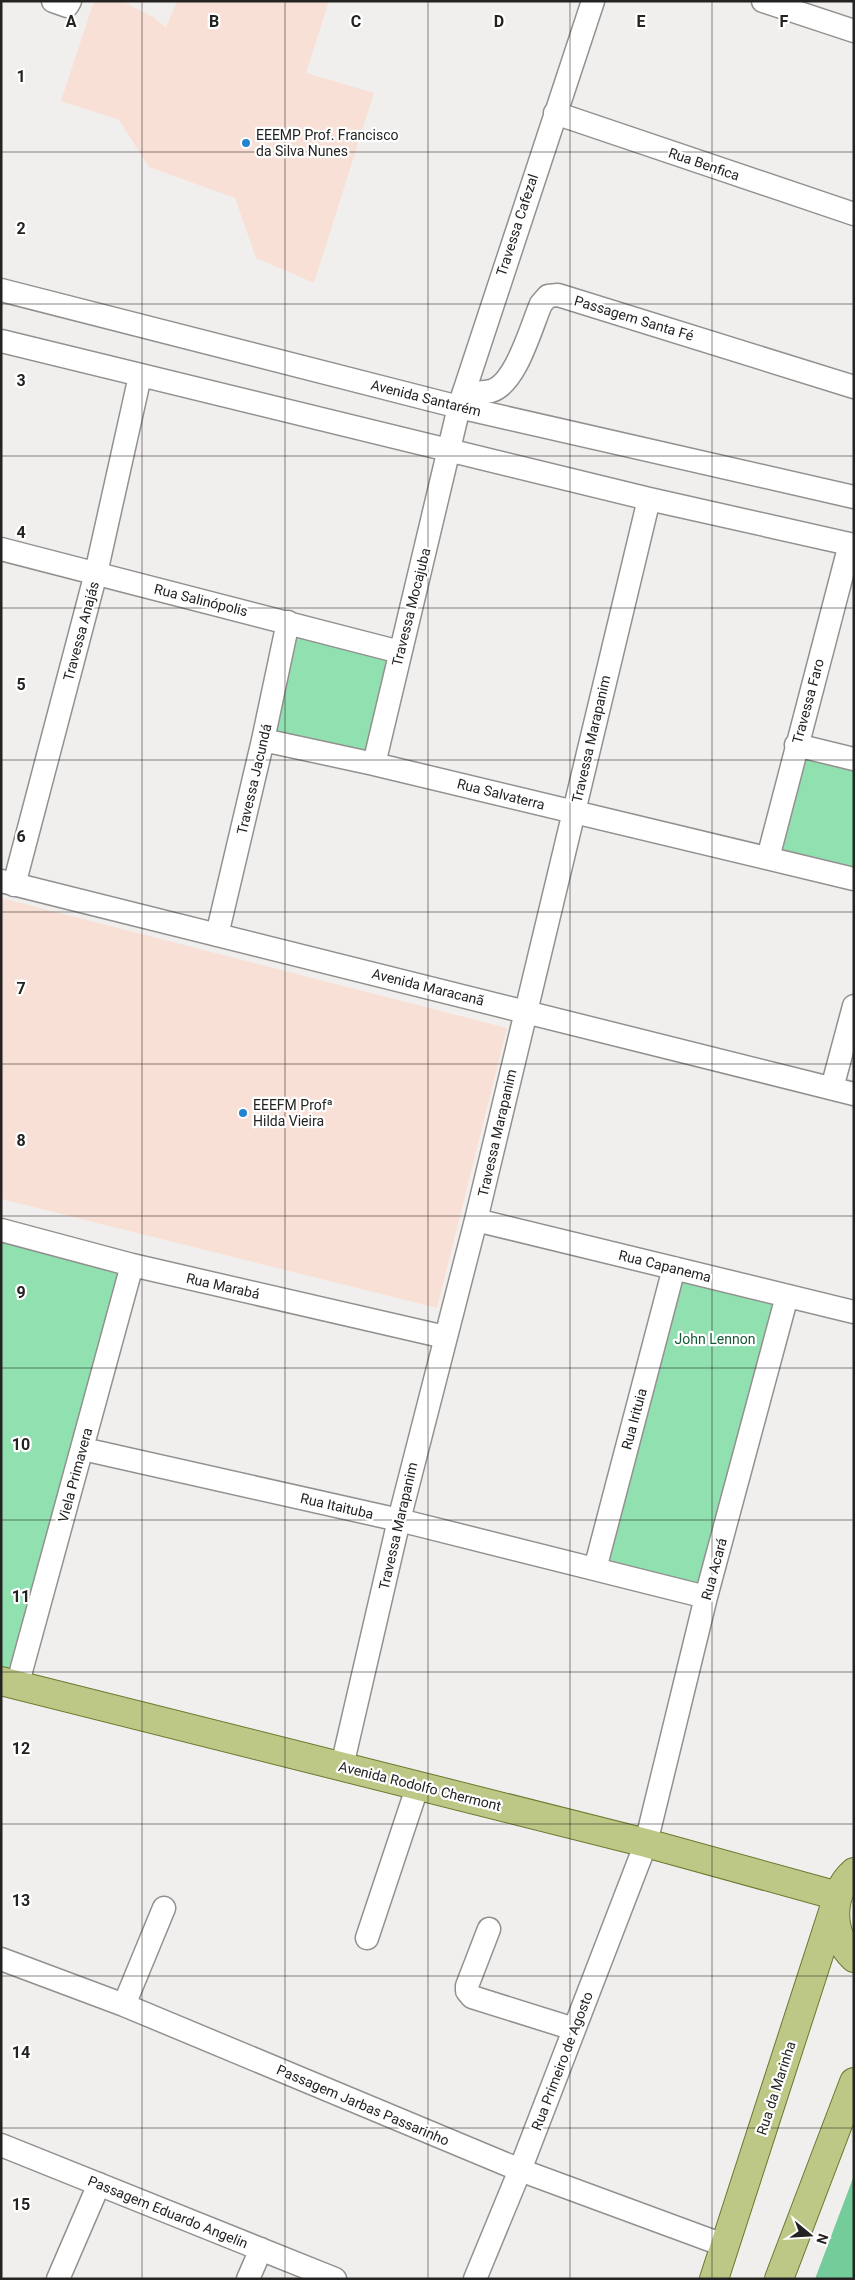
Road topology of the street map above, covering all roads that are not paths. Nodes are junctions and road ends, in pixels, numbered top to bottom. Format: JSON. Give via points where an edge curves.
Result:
{"nodes":[{"id":1,"x":53,"y":1,"type":"edge"},
{"id":2,"x":70,"y":1,"type":"edge"},
{"id":3,"x":593,"y":1,"type":"edge"},
{"id":4,"x":763,"y":1,"type":"edge"},
{"id":5,"x":854,"y":32,"type":"edge"},
{"id":6,"x":555,"y":113,"type":"junction"},
{"id":7,"x":854,"y":214,"type":"edge"},
{"id":8,"x":1,"y":290,"type":"edge"},
{"id":9,"x":1,"y":341,"type":"edge"},
{"id":10,"x":140,"y":376,"type":"junction"},
{"id":11,"x":854,"y":387,"type":"edge"},
{"id":12,"x":461,"y":400,"type":"junction"},
{"id":13,"x":449,"y":450,"type":"junction"},
{"id":14,"x":854,"y":497,"type":"edge"},
{"id":15,"x":649,"y":499,"type":"junction"},
{"id":16,"x":852,"y":544,"type":"edge"},
{"id":17,"x":1,"y":549,"type":"edge"},
{"id":18,"x":96,"y":573,"type":"junction"},
{"id":19,"x":288,"y":622,"type":"junction"},
{"id":20,"x":400,"y":652,"type":"junction"},
{"id":21,"x":264,"y":740,"type":"junction"},
{"id":22,"x":796,"y":745,"type":"junction"},
{"id":23,"x":854,"y":759,"type":"edge"},
{"id":24,"x":374,"y":764,"type":"junction"},
{"id":25,"x":574,"y":812,"type":"junction"},
{"id":26,"x":768,"y":858,"type":"junction"},
{"id":27,"x":854,"y":879,"type":"edge"},
{"id":28,"x":8,"y":883,"type":"edge"},
{"id":29,"x":217,"y":935,"type":"junction"},
{"id":30,"x":854,"y":1006,"type":"edge"},
{"id":31,"x":526,"y":1011,"type":"junction"},
{"id":32,"x":832,"y":1088,"type":"junction"},
{"id":33,"x":854,"y":1094,"type":"edge"},
{"id":34,"x":476,"y":1220,"type":"junction"},
{"id":35,"x":1,"y":1230,"type":"edge"},
{"id":36,"x":132,"y":1265,"type":"junction"},
{"id":37,"x":674,"y":1268,"type":"junction"},
{"id":38,"x":787,"y":1296,"type":"junction"},
{"id":39,"x":854,"y":1312,"type":"edge"},
{"id":40,"x":445,"y":1336,"type":"junction"},
{"id":41,"x":83,"y":1449,"type":"junction"},
{"id":42,"x":399,"y":1520,"type":"junction"},
{"id":43,"x":595,"y":1569,"type":"junction"},
{"id":44,"x":706,"y":1597,"type":"junction"},
{"id":45,"x":9,"y":1684,"type":"edge"},
{"id":46,"x":342,"y":1766,"type":"junction"},
{"id":47,"x":418,"y":1785,"type":"junction"},
{"id":48,"x":646,"y":1843,"type":"junction"},
{"id":49,"x":854,"y":1872,"type":"edge"},
{"id":50,"x":838,"y":1896,"type":"junction"},
{"id":51,"x":164,"y":1908,"type":"dead end"},
{"id":52,"x":489,"y":1928,"type":"dead end"},
{"id":53,"x":367,"y":1938,"type":"dead end"},
{"id":54,"x":854,"y":1958,"type":"edge"},
{"id":55,"x":1,"y":1959,"type":"edge"},
{"id":56,"x":124,"y":2005,"type":"junction"},
{"id":57,"x":574,"y":2029,"type":"junction"},
{"id":58,"x":854,"y":2082,"type":"edge"},
{"id":59,"x":1,"y":2145,"type":"edge"},
{"id":60,"x":520,"y":2170,"type":"junction"},
{"id":61,"x":99,"y":2184,"type":"junction"},
{"id":62,"x":726,"y":2246,"type":"junction"},
{"id":63,"x":261,"y":2249,"type":"junction"},
{"id":64,"x":58,"y":2279,"type":"edge"},
{"id":65,"x":248,"y":2279,"type":"edge"},
{"id":66,"x":335,"y":2279,"type":"edge"},
{"id":67,"x":475,"y":2279,"type":"edge"},
{"id":68,"x":714,"y":2279,"type":"edge"},
{"id":69,"x":779,"y":2279,"type":"edge"}],
"edges":[{"from":1,"to":2,"type":"street","via":[[67,6]]},
{"from":3,"to":6,"type":"street","name":"Travessa Cafezal"},
{"from":4,"to":5,"type":"street"},
{"from":6,"to":7,"type":"street","name":"Rua Benfica"},
{"from":6,"to":12,"type":"street","name":"Travessa Cafezal"},
{"from":8,"to":12,"type":"street","name":"Avenida Santarém"},
{"from":9,"to":10,"type":"street"},
{"from":10,"to":13,"type":"street"},
{"from":10,"to":18,"type":"street","name":"Travessa Anajás"},
{"from":11,"to":12,"type":"street","name":"Passagem Santa Fé","via":[[558,294],[548,296],[541,304],[515,368],[504,384]]},
{"from":12,"to":13,"type":"street","name":"Travessa Cafezal"},
{"from":12,"to":14,"type":"street","name":"Avenida Santarém"},
{"from":13,"to":15,"type":"street"},
{"from":13,"to":20,"type":"street","name":"Travessa Mocajuba"},
{"from":15,"to":16,"type":"street"},
{"from":15,"to":25,"type":"street","name":"Travessa Marapanim"},
{"from":16,"to":22,"type":"street","name":"Travessa Faro"},
{"from":17,"to":18,"type":"street","name":"Rua Salinópolis"},
{"from":18,"to":19,"type":"street","name":"Rua Salinópolis"},
{"from":18,"to":28,"type":"street","name":"Travessa Anajás"},
{"from":19,"to":20,"type":"street","name":"Rua Salinópolis"},
{"from":19,"to":21,"type":"street","name":"Travessa Jacundá"},
{"from":20,"to":24,"type":"street","name":"Travessa Mocajuba"},
{"from":21,"to":24,"type":"street","name":"Rua Salvaterra"},
{"from":21,"to":29,"type":"street","name":"Travessa Jacundá"},
{"from":22,"to":23,"type":"street"},
{"from":22,"to":26,"type":"street","name":"Travessa Faro"},
{"from":24,"to":25,"type":"street","name":"Rua Salvaterra"},
{"from":25,"to":26,"type":"street","name":"Rua Salvaterra"},
{"from":25,"to":31,"type":"street","name":"Travessa Marapanim"},
{"from":26,"to":27,"type":"street","name":"Rua Salvaterra"},
{"from":28,"to":29,"type":"street","name":"Avenida Maracanã"},
{"from":29,"to":31,"type":"street","name":"Avenida Maracanã"},
{"from":30,"to":32,"type":"street"},
{"from":31,"to":32,"type":"street","name":"Avenida Maracanã"},
{"from":31,"to":34,"type":"street","name":"Travessa Marapanim"},
{"from":32,"to":33,"type":"street","name":"Avenida Maracanã"},
{"from":34,"to":37,"type":"street","name":"Rua Capanema"},
{"from":34,"to":40,"type":"street","name":"Travessa Marapanim"},
{"from":35,"to":36,"type":"street","name":"Rua Marabá"},
{"from":36,"to":40,"type":"street","name":"Rua Marabá"},
{"from":36,"to":41,"type":"street","name":"Viela Primavera"},
{"from":37,"to":38,"type":"street","name":"Rua Capanema"},
{"from":37,"to":43,"type":"street","name":"Rua Irituia"},
{"from":38,"to":39,"type":"street","name":"Rua Capanema"},
{"from":38,"to":44,"type":"street","name":"Rua Acará"},
{"from":40,"to":42,"type":"street","name":"Travessa Marapanim"},
{"from":41,"to":42,"type":"street","name":"Rua Itaituba"},
{"from":41,"to":45,"type":"street","name":"Viela Primavera"},
{"from":42,"to":43,"type":"street","name":"Rua Itaituba"},
{"from":42,"to":46,"type":"street","name":"Travessa Marapanim"},
{"from":43,"to":44,"type":"street","name":"Rua Itaituba"},
{"from":44,"to":48,"type":"street","name":"Rua Acará"},
{"from":45,"to":46,"type":"main road","name":"Avenida Rodolfo Chermont"},
{"from":46,"to":47,"type":"main road","name":"Avenida Rodolfo Chermont"},
{"from":47,"to":48,"type":"main road","name":"Avenida Rodolfo Chermont"},
{"from":47,"to":53,"type":"street"},
{"from":48,"to":50,"type":"main road","name":"Avenida Rodolfo Chermont"},
{"from":48,"to":57,"type":"street","name":"Rua Primeiro de Agosto"},
{"from":49,"to":50,"type":"main road"},
{"from":50,"to":54,"type":"main road","via":[[835,1916],[838,1935]]},
{"from":50,"to":62,"type":"main road","name":"Rua da Marinha"},
{"from":51,"to":56,"type":"street"},
{"from":52,"to":57,"type":"street","via":[[466,1986],[472,1997]]},
{"from":55,"to":56,"type":"street","name":"Passagem Jarbas Passarinho"},
{"from":56,"to":60,"type":"street","name":"Passagem Jarbas Passarinho"},
{"from":57,"to":60,"type":"street","name":"Rua Primeiro de Agosto"},
{"from":58,"to":69,"type":"main road"},
{"from":59,"to":61,"type":"street","name":"Passagem Eduardo Angelin"},
{"from":60,"to":62,"type":"street","name":"Passagem Jarbas Passarinho"},
{"from":60,"to":67,"type":"street","name":"Rua Primeiro de Agosto"},
{"from":61,"to":63,"type":"street","name":"Passagem Eduardo Angelin"},
{"from":61,"to":64,"type":"street"},
{"from":62,"to":68,"type":"main road","name":"Rua da Marinha"},
{"from":63,"to":65,"type":"street"},
{"from":63,"to":66,"type":"street","name":"Passagem Eduardo Angelin"}]}
